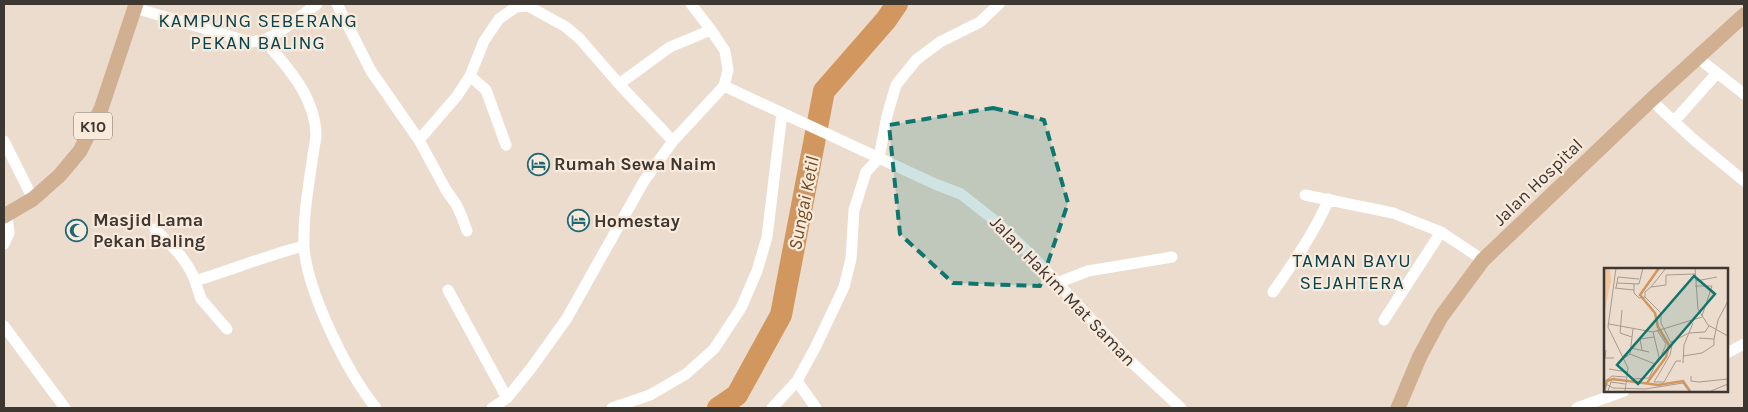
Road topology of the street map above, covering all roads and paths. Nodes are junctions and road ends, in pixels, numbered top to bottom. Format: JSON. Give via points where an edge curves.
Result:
{"nodes":[{"id":1,"x":317,"y":4,"type":"edge"},
{"id":2,"x":337,"y":4,"type":"edge"},
{"id":3,"x":691,"y":4,"type":"edge"},
{"id":4,"x":999,"y":4,"type":"edge"},
{"id":5,"x":135,"y":6,"type":"edge"},
{"id":6,"x":1744,"y":15,"type":"edge"},
{"id":7,"x":711,"y":30,"type":"junction"},
{"id":8,"x":264,"y":40,"type":"junction"},
{"id":9,"x":1698,"y":58,"type":"junction"},
{"id":10,"x":1717,"y":73,"type":"junction"},
{"id":11,"x":470,"y":76,"type":"junction"},
{"id":12,"x":619,"y":84,"type":"junction"},
{"id":13,"x":724,"y":86,"type":"junction"},
{"id":14,"x":1744,"y":94,"type":"edge"},
{"id":15,"x":1651,"y":100,"type":"junction"},
{"id":16,"x":782,"y":113,"type":"junction"},
{"id":17,"x":1678,"y":118,"type":"dead end"},
{"id":18,"x":419,"y":140,"type":"junction"},
{"id":19,"x":4,"y":141,"type":"edge"},
{"id":20,"x":673,"y":141,"type":"junction"},
{"id":21,"x":506,"y":146,"type":"dead end"},
{"id":22,"x":879,"y":158,"type":"junction"},
{"id":23,"x":1744,"y":182,"type":"edge"},
{"id":24,"x":1305,"y":195,"type":"dead end"},
{"id":25,"x":33,"y":199,"type":"junction"},
{"id":26,"x":1329,"y":199,"type":"junction"},
{"id":27,"x":5,"y":216,"type":"edge"},
{"id":28,"x":155,"y":229,"type":"dead end"},
{"id":29,"x":466,"y":231,"type":"dead end"},
{"id":30,"x":1442,"y":232,"type":"junction"},
{"id":31,"x":4,"y":244,"type":"edge"},
{"id":32,"x":304,"y":246,"type":"junction"},
{"id":33,"x":1172,"y":257,"type":"dead end"},
{"id":34,"x":1483,"y":260,"type":"junction"},
{"id":35,"x":195,"y":281,"type":"junction"},
{"id":36,"x":1057,"y":282,"type":"junction"},
{"id":37,"x":448,"y":290,"type":"dead end"},
{"id":38,"x":1273,"y":292,"type":"dead end"},
{"id":39,"x":1384,"y":320,"type":"dead end"},
{"id":40,"x":4,"y":326,"type":"edge"},
{"id":41,"x":227,"y":329,"type":"dead end"},
{"id":42,"x":1744,"y":344,"type":"edge"},
{"id":43,"x":1728,"y":352,"type":"edge"},
{"id":44,"x":797,"y":381,"type":"junction"},
{"id":45,"x":1621,"y":392,"type":"edge"},
{"id":46,"x":507,"y":398,"type":"junction"},
{"id":47,"x":65,"y":408,"type":"edge"},
{"id":48,"x":376,"y":408,"type":"edge"},
{"id":49,"x":492,"y":408,"type":"edge"},
{"id":50,"x":612,"y":408,"type":"edge"},
{"id":51,"x":772,"y":408,"type":"edge"},
{"id":52,"x":816,"y":408,"type":"edge"},
{"id":53,"x":1181,"y":408,"type":"edge"},
{"id":54,"x":1398,"y":408,"type":"edge"},
{"id":55,"x":1577,"y":408,"type":"edge"}],
"edges":[{"from":1,"to":8,"type":"street"},
{"from":2,"to":18,"type":"street","via":[[371,71]]},
{"from":3,"to":7,"type":"street"},
{"from":4,"to":22,"type":"street","via":[[980,22],[940,42],[916,60],[896,85]]},
{"from":5,"to":8,"type":"street","via":[[250,42]]},
{"from":5,"to":25,"type":"main road","number":"K10","via":[[101,109],[80,151],[60,175]]},
{"from":6,"to":9,"type":"main road","name":"Jalan Hospital"},
{"from":7,"to":12,"type":"street","via":[[670,47]]},
{"from":7,"to":13,"type":"street","via":[[725,51],[728,70]]},
{"from":8,"to":32,"type":"street","via":[[291,71],[313,117],[316,136]]},
{"from":9,"to":10,"type":"street"},
{"from":9,"to":15,"type":"main road","name":"Jalan Hospital"},
{"from":10,"to":14,"type":"street"},
{"from":10,"to":17,"type":"street"},
{"from":11,"to":12,"type":"street","via":[[484,41],[499,19],[516,7],[528,6],[566,27],[580,39]]},
{"from":11,"to":18,"type":"street"},
{"from":11,"to":21,"type":"street","via":[[486,90]]},
{"from":12,"to":20,"type":"street"},
{"from":13,"to":16,"type":"street","name":"Jalan Hakim Mat Saman"},
{"from":13,"to":20,"type":"street"},
{"from":15,"to":23,"type":"street"},
{"from":15,"to":34,"type":"main road","name":"Jalan Hospital"},
{"from":16,"to":22,"type":"street","name":"Jalan Hakim Mat Saman"},
{"from":16,"to":50,"type":"street","via":[[767,237],[741,308],[714,349],[686,374],[650,395]]},
{"from":18,"to":29,"type":"street","via":[[462,216]]},
{"from":19,"to":25,"type":"street"},
{"from":20,"to":46,"type":"street","via":[[644,181],[567,318]]},
{"from":22,"to":36,"type":"street","name":"Jalan Hakim Mat Saman","via":[[961,194],[1010,234]]},
{"from":22,"to":44,"type":"street","via":[[866,172],[854,210],[851,259],[844,287]]},
{"from":24,"to":26,"type":"street"},
{"from":25,"to":27,"type":"main road","number":"K10"},
{"from":26,"to":30,"type":"street","via":[[1393,213]]},
{"from":26,"to":38,"type":"street","via":[[1302,252]]},
{"from":27,"to":31,"type":"street","via":[[9,233]]},
{"from":28,"to":35,"type":"street","via":[[182,257]]},
{"from":30,"to":34,"type":"street"},
{"from":30,"to":39,"type":"street"},
{"from":32,"to":35,"type":"street","via":[[264,256]]},
{"from":32,"to":48,"type":"street","via":[[314,289],[325,317],[360,386]]},
{"from":33,"to":36,"type":"street","via":[[1088,271]]},
{"from":34,"to":54,"type":"main road","name":"Jalan Hospital","via":[[1441,317]]},
{"from":35,"to":41,"type":"street","via":[[201,299]]},
{"from":36,"to":53,"type":"street","name":"Jalan Hakim Mat Saman","via":[[1129,360]]},
{"from":37,"to":46,"type":"street"},
{"from":40,"to":47,"type":"street"},
{"from":42,"to":43,"type":"street"},
{"from":44,"to":51,"type":"street"},
{"from":44,"to":52,"type":"street"},
{"from":45,"to":55,"type":"street"},
{"from":46,"to":49,"type":"street"}]}
